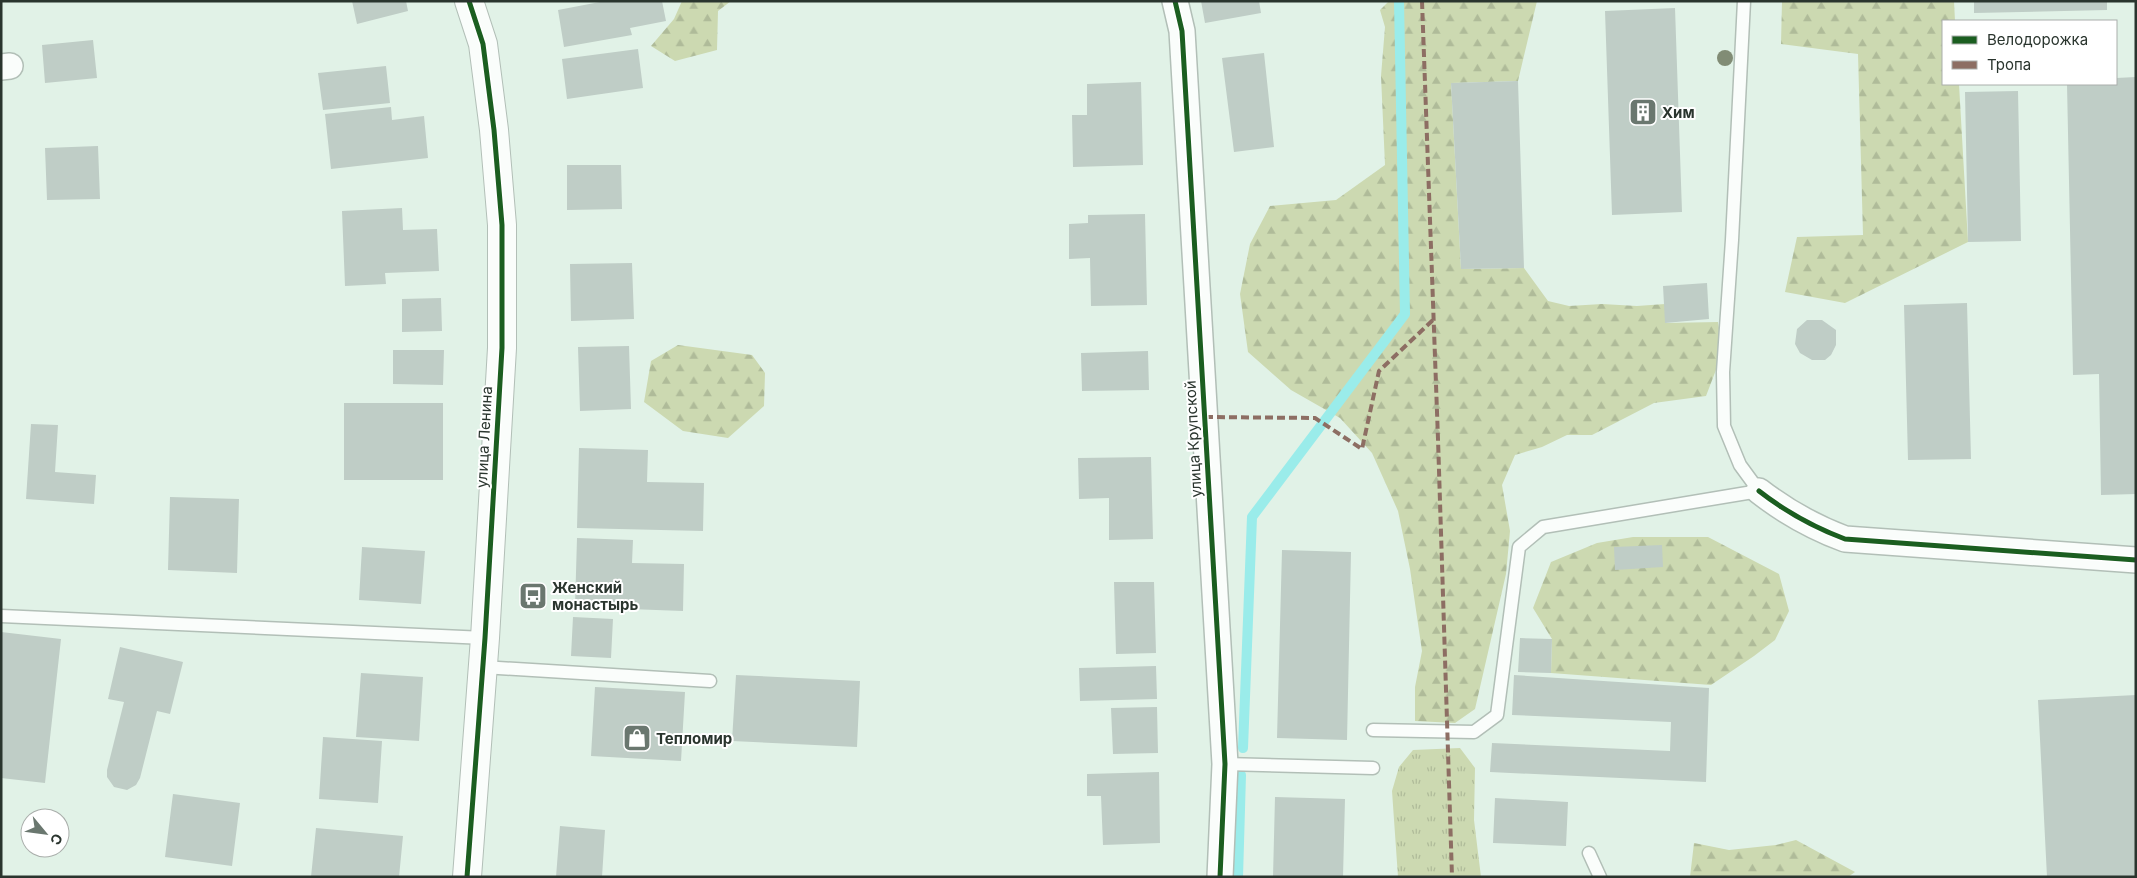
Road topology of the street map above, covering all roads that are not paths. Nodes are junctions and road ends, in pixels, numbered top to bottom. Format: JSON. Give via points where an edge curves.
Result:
{"nodes":[{"id":1,"x":469,"y":1,"type":"edge"},
{"id":2,"x":1175,"y":1,"type":"edge"},
{"id":3,"x":1744,"y":1,"type":"edge"},
{"id":4,"x":1759,"y":491,"type":"junction"},
{"id":5,"x":2136,"y":560,"type":"edge"},
{"id":6,"x":1,"y":616,"type":"edge"},
{"id":7,"x":485,"y":638,"type":"junction"},
{"id":8,"x":483,"y":667,"type":"junction"},
{"id":9,"x":710,"y":681,"type":"dead end"},
{"id":10,"x":1373,"y":730,"type":"dead end"},
{"id":11,"x":1225,"y":764,"type":"junction"},
{"id":12,"x":1373,"y":768,"type":"dead end"},
{"id":13,"x":1590,"y":853,"type":"dead end"},
{"id":14,"x":467,"y":877,"type":"edge"},
{"id":15,"x":1220,"y":877,"type":"edge"},
{"id":16,"x":1600,"y":877,"type":"edge"}],
"edges":[{"from":1,"to":7,"type":"street","name":"улица Ленина","via":[[482,44],[502,225],[502,348]]},
{"from":2,"to":11,"type":"street","name":"улица Крупской","via":[[1182,31]]},
{"from":3,"to":4,"type":"lane","via":[[1723,372],[1724,426],[1740,465]]},
{"from":4,"to":5,"type":"street","via":[[1784,510],[1844,539]]},
{"from":4,"to":10,"type":"lane","via":[[1543,527],[1519,547],[1497,715],[1474,732]]},
{"from":6,"to":7,"type":"lane"},
{"from":7,"to":8,"type":"street","name":"улица Ленина"},
{"from":8,"to":9,"type":"lane"},
{"from":8,"to":14,"type":"street","name":"улица Ленина"},
{"from":11,"to":12,"type":"lane"},
{"from":11,"to":15,"type":"street","name":"улица Крупской"},
{"from":13,"to":16,"type":"lane"}]}
